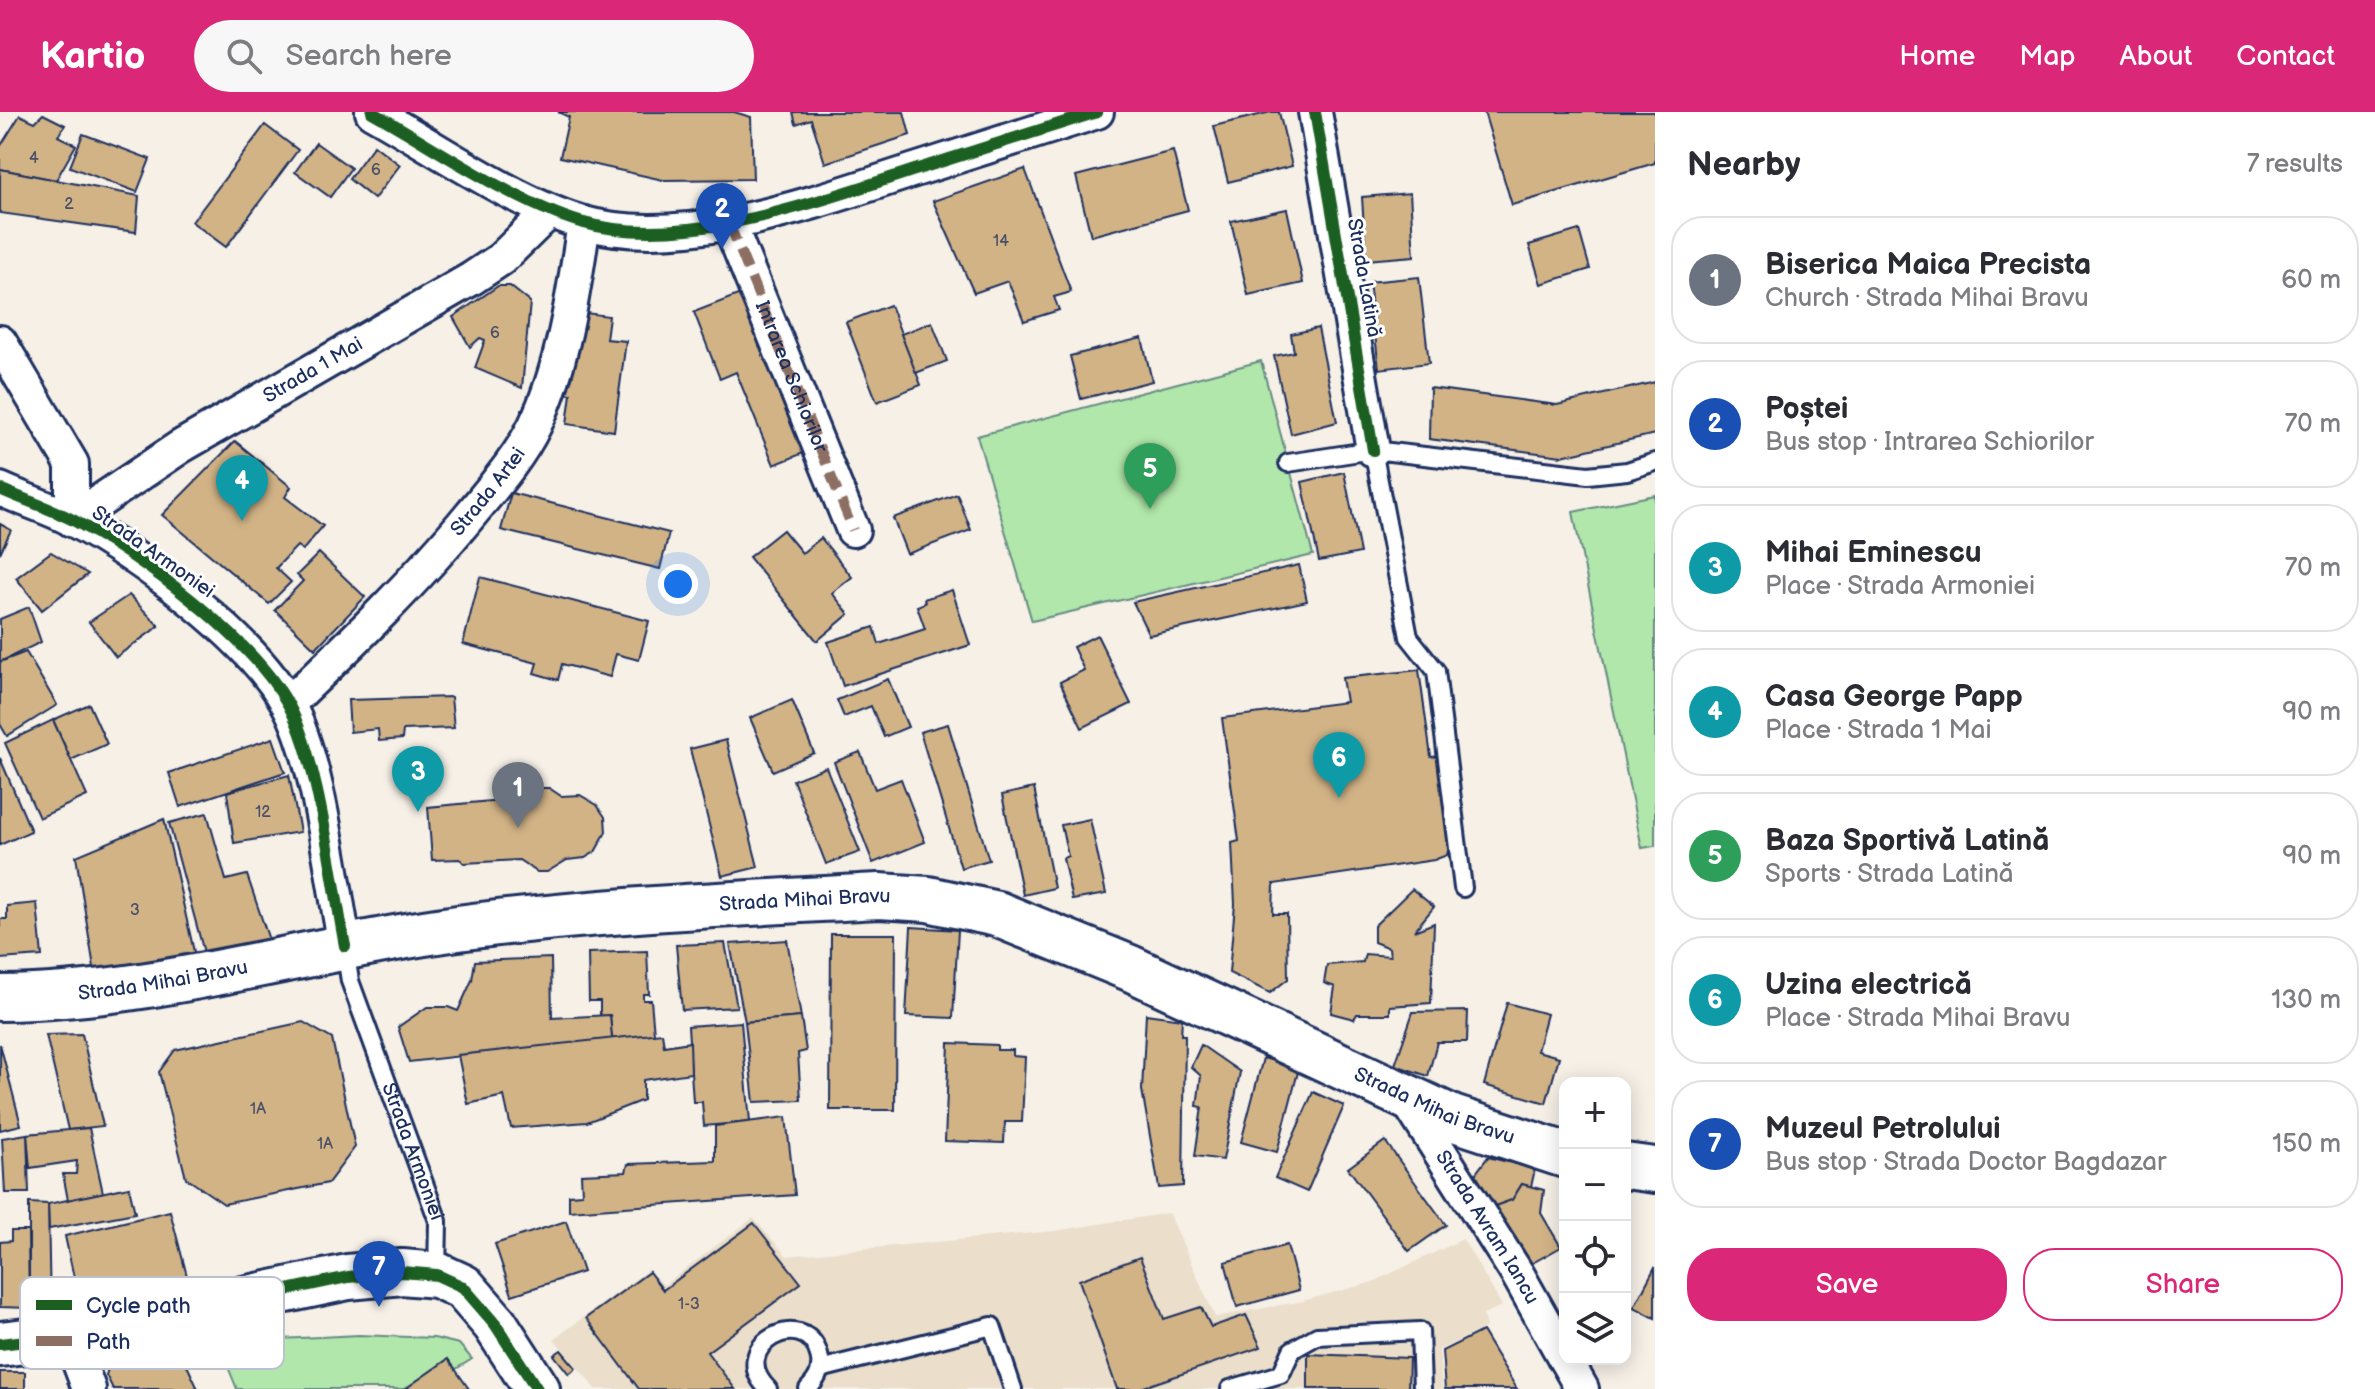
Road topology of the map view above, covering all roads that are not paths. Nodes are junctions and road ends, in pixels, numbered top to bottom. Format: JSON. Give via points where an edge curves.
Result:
{"nodes":[{"id":1,"x":372,"y":112,"type":"edge"},
{"id":2,"x":1097,"y":112,"type":"edge"},
{"id":3,"x":1315,"y":112,"type":"edge"},
{"id":4,"x":549,"y":212,"type":"junction"},
{"id":5,"x":584,"y":223,"type":"junction"},
{"id":6,"x":729,"y":223,"type":"junction"},
{"id":7,"x":0,"y":342,"type":"edge"},
{"id":8,"x":1373,"y":450,"type":"junction"},
{"id":9,"x":1655,"y":462,"type":"edge"},
{"id":10,"x":1288,"y":463,"type":"dead end"},
{"id":11,"x":0,"y":489,"type":"edge"},
{"id":12,"x":72,"y":520,"type":"junction"},
{"id":13,"x":853,"y":530,"type":"dead end"},
{"id":14,"x":288,"y":704,"type":"junction"},
{"id":15,"x":1463,"y":888,"type":"dead end"},
{"id":16,"x":345,"y":946,"type":"junction"},
{"id":17,"x":0,"y":998,"type":"edge"},
{"id":18,"x":1405,"y":1097,"type":"junction"},
{"id":19,"x":1559,"y":1153,"type":"edge"},
{"id":20,"x":1631,"y":1167,"type":"edge"},
{"id":21,"x":1655,"y":1170,"type":"edge"},
{"id":22,"x":437,"y":1275,"type":"junction"},
{"id":23,"x":284,"y":1291,"type":"edge"},
{"id":24,"x":20,"y":1342,"type":"edge"},
{"id":25,"x":0,"y":1344,"type":"edge"},
{"id":26,"x":1559,"y":1348,"type":"edge"},
{"id":27,"x":1568,"y":1365,"type":"edge"},
{"id":28,"x":81,"y":1369,"type":"edge"},
{"id":29,"x":820,"y":1369,"type":"junction"},
{"id":30,"x":89,"y":1389,"type":"edge"},
{"id":31,"x":537,"y":1389,"type":"edge"},
{"id":32,"x":768,"y":1389,"type":"edge"},
{"id":33,"x":808,"y":1389,"type":"edge"},
{"id":34,"x":1013,"y":1389,"type":"edge"},
{"id":35,"x":1230,"y":1389,"type":"edge"},
{"id":36,"x":1422,"y":1389,"type":"edge"},
{"id":37,"x":1582,"y":1389,"type":"edge"}],
"edges":[{"from":1,"to":4,"type":"street"},
{"from":2,"to":6,"type":"street","via":[[850,191]]},
{"from":3,"to":8,"type":"street","name":"Strada Latină"},
{"from":4,"to":5,"type":"street"},
{"from":4,"to":12,"type":"street","name":"Strada 1 Mai","via":[[501,259],[471,279],[180,447]]},
{"from":5,"to":6,"type":"street","via":[[624,229]]},
{"from":5,"to":14,"type":"street","name":"Strada Artei","via":[[552,376],[535,424],[511,466],[397,599]]},
{"from":6,"to":13,"type":"street","name":"Intrarea Schiorilor"},
{"from":7,"to":12,"type":"street","name":"Strada Armoniei","via":[[72,464]]},
{"from":8,"to":9,"type":"lane","via":[[1588,475]]},
{"from":8,"to":10,"type":"lane"},
{"from":8,"to":15,"type":"lane","via":[[1409,637],[1436,671]]},
{"from":11,"to":12,"type":"street","name":"Strada Armoniei"},
{"from":12,"to":14,"type":"street","name":"Strada Armoniei","via":[[197,606],[257,664]]},
{"from":14,"to":16,"type":"street","name":"Strada Armoniei","via":[[310,772]]},
{"from":16,"to":17,"type":"main road","name":"Strada Mihai Bravu","via":[[167,983],[92,994]]},
{"from":16,"to":18,"type":"main road","name":"Strada Mihai Bravu","via":[[571,916],[879,896],[928,899],[997,914],[1130,968]]},
{"from":16,"to":22,"type":"lane","name":"Strada Armoniei","via":[[350,981],[438,1221]]},
{"from":18,"to":19,"type":"main road","name":"Strada Mihai Bravu","via":[[1513,1141]]},
{"from":18,"to":26,"type":"street","name":"Strada Avram Iancu"},
{"from":20,"to":21,"type":"main road"},
{"from":22,"to":23,"type":"main road","via":[[348,1277]]},
{"from":22,"to":31,"type":"main road","via":[[463,1287],[495,1324]]},
{"from":24,"to":25,"type":"main road"},
{"from":27,"to":37,"type":"street","name":"Strada Avram Iancu"},
{"from":28,"to":30,"type":"street"},
{"from":29,"to":32,"type":"lane","via":[[810,1339],[780,1333],[770,1337],[758,1354],[758,1374]]},
{"from":29,"to":33,"type":"lane"},
{"from":29,"to":34,"type":"lane","via":[[992,1326]]},
{"from":35,"to":36,"type":"lane","via":[[1281,1374],[1292,1350],[1317,1336],[1420,1331]]}]}
